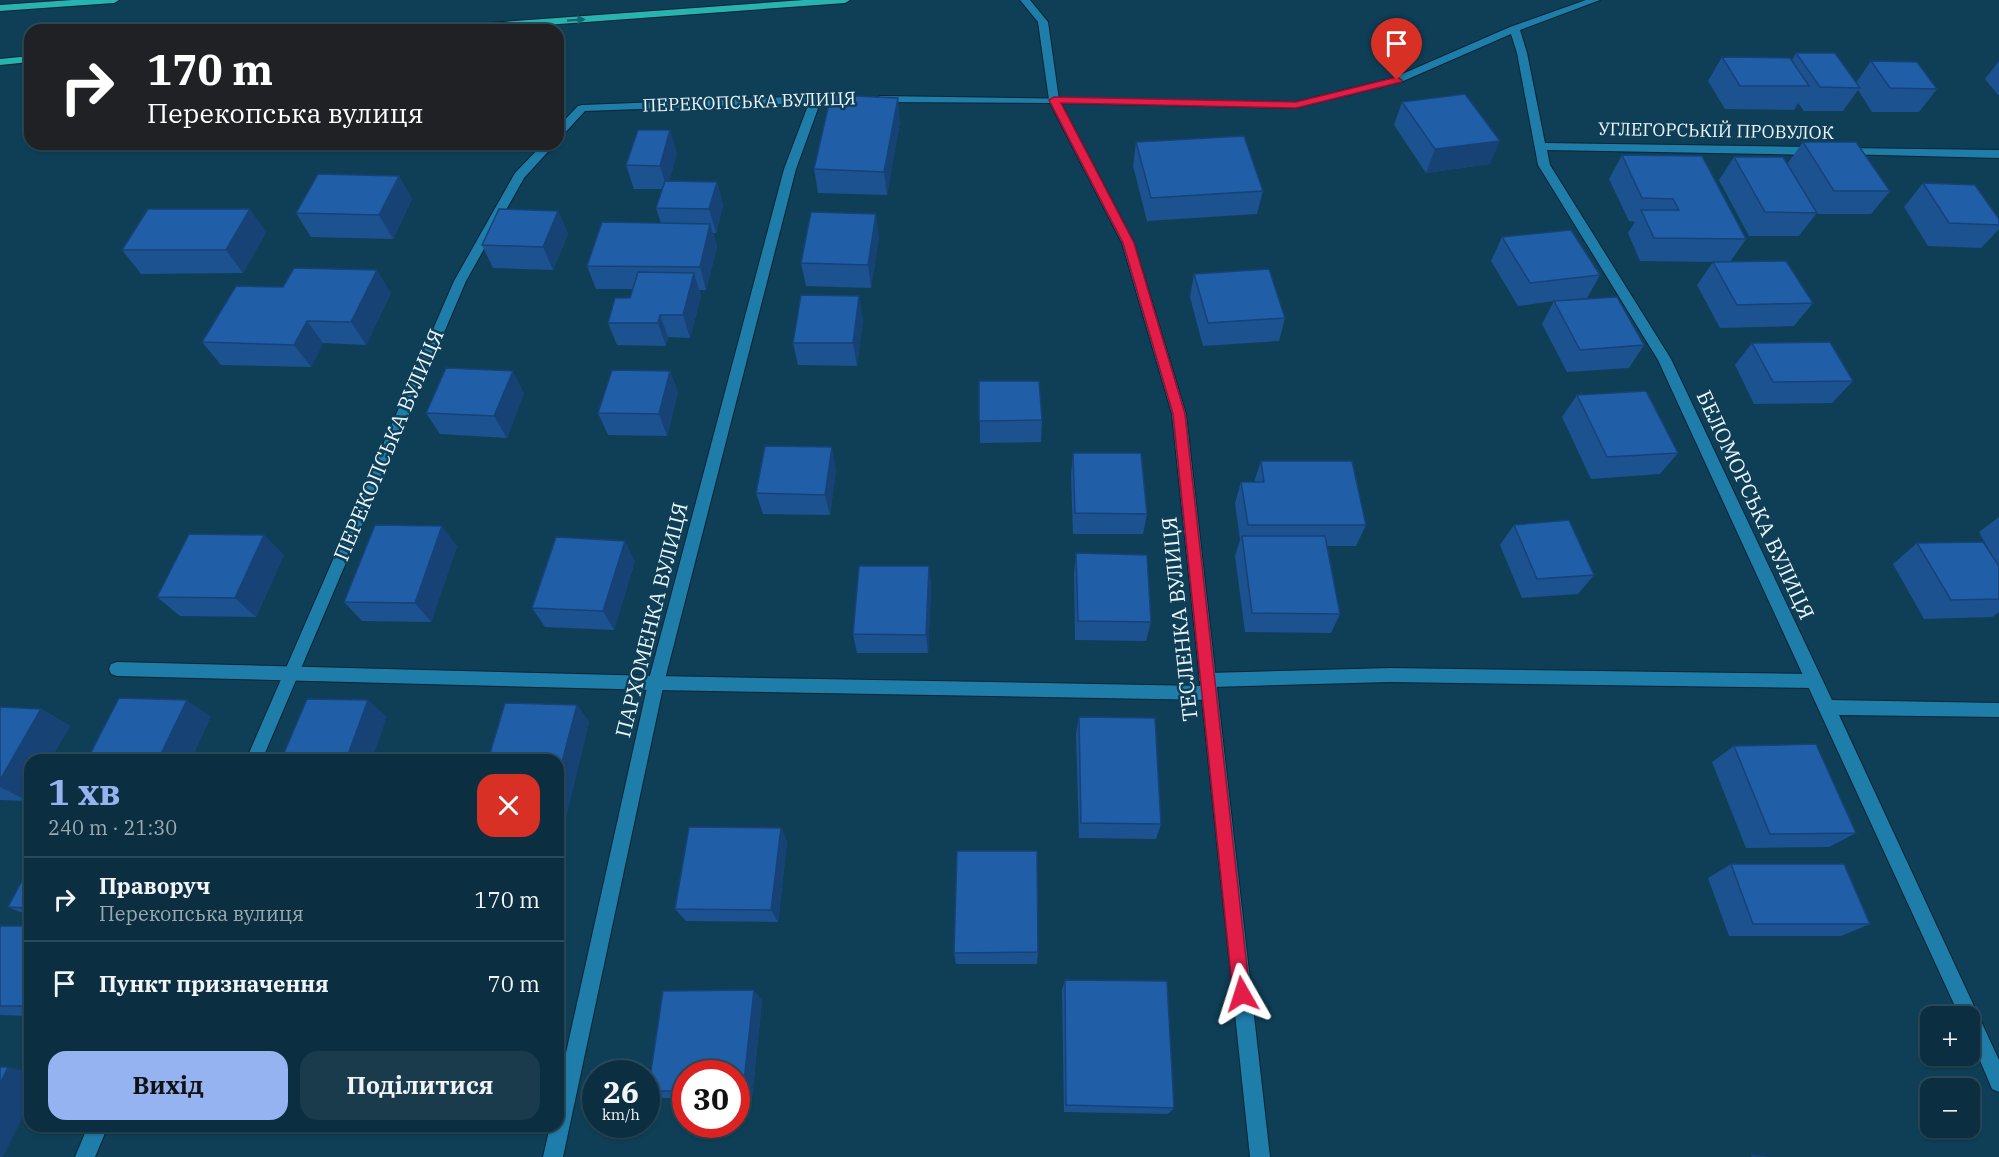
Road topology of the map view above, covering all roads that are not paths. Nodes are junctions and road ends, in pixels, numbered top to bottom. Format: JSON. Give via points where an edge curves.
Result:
{"nodes":[{"id":1,"x":114,"y":0,"type":"edge"},
{"id":2,"x":845,"y":0,"type":"edge"},
{"id":3,"x":1025,"y":0,"type":"edge"},
{"id":4,"x":1595,"y":0,"type":"edge"},
{"id":5,"x":0,"y":8,"type":"edge"},
{"id":6,"x":516,"y":24,"type":"edge"},
{"id":7,"x":1514,"y":29,"type":"junction"},
{"id":8,"x":24,"y":60,"type":"edge"},
{"id":9,"x":0,"y":62,"type":"edge"},
{"id":10,"x":816,"y":99,"type":"junction"},
{"id":11,"x":1054,"y":100,"type":"junction"},
{"id":12,"x":564,"y":128,"type":"edge"},
{"id":13,"x":1540,"y":146,"type":"junction"},
{"id":14,"x":543,"y":150,"type":"edge"},
{"id":15,"x":1999,"y":154,"type":"edge"},
{"id":16,"x":117,"y":669,"type":"dead end"},
{"id":17,"x":291,"y":674,"type":"junction"},
{"id":18,"x":1814,"y":681,"type":"junction"},
{"id":19,"x":656,"y":683,"type":"junction"},
{"id":20,"x":1208,"y":687,"type":"junction"},
{"id":21,"x":1826,"y":706,"type":"junction"},
{"id":22,"x":1999,"y":710,"type":"edge"},
{"id":23,"x":257,"y":754,"type":"edge"},
{"id":24,"x":1999,"y":1082,"type":"edge"},
{"id":25,"x":564,"y":1102,"type":"edge"},
{"id":26,"x":95,"y":1132,"type":"edge"},
{"id":27,"x":557,"y":1132,"type":"edge"},
{"id":28,"x":85,"y":1157,"type":"edge"},
{"id":29,"x":552,"y":1157,"type":"edge"},
{"id":30,"x":1260,"y":1157,"type":"edge"}],
"edges":[{"from":1,"to":5,"type":"main road"},
{"from":6,"to":2,"type":"main road","one_way":true},
{"from":3,"to":11,"type":"street","name":"ТЕСЛЕНКА ВУЛИЦЯ","via":[[1043,22]]},
{"from":4,"to":7,"type":"street"},
{"from":7,"to":11,"type":"street","name":"ПЕРЕКОПСЬКА ВУЛИЦЯ","via":[[1397,80],[1296,105]]},
{"from":7,"to":13,"type":"street","name":"БЕЛОМОРСЬКА ВУЛИЦЯ"},
{"from":8,"to":9,"type":"main road"},
{"from":10,"to":11,"type":"street","name":"ПЕРЕКОПСЬКА ВУЛИЦЯ"},
{"from":10,"to":12,"type":"street","name":"ПЕРЕКОПСЬКА ВУЛИЦЯ","via":[[582,108]]},
{"from":10,"to":19,"type":"street","name":"ПАРХОМЕНКА ВУЛИЦЯ","via":[[790,168]]},
{"from":11,"to":20,"type":"street","name":"ТЕСЛЕНКА ВУЛИЦЯ","via":[[1128,243],[1179,414]]},
{"from":13,"to":15,"type":"street","name":"УГЛЕГОРСЬКIЙ ПРОВУЛОК"},
{"from":13,"to":18,"type":"street","name":"БЕЛОМОРСЬКА ВУЛИЦЯ","via":[[1544,165],[1664,359]]},
{"from":14,"to":17,"type":"street","name":"ПЕРЕКОПСЬКА ВУЛИЦЯ","via":[[519,176],[460,281]]},
{"from":16,"to":17,"type":"street"},
{"from":17,"to":19,"type":"street"},
{"from":17,"to":23,"type":"street","name":"ПЕРЕКОПСЬКА ВУЛИЦЯ"},
{"from":18,"to":20,"type":"street","via":[[1390,675]]},
{"from":18,"to":21,"type":"street","name":"БЕЛОМОРСЬКА ВУЛИЦЯ"},
{"from":19,"to":20,"type":"street"},
{"from":19,"to":25,"type":"street","name":"ПАРХОМЕНКА ВУЛИЦЯ"},
{"from":20,"to":30,"type":"street","name":"ТЕСЛЕНКА ВУЛИЦЯ"},
{"from":21,"to":22,"type":"street"},
{"from":21,"to":24,"type":"street","name":"БЕЛОМОРСЬКА ВУЛИЦЯ"},
{"from":26,"to":28,"type":"street"},
{"from":27,"to":29,"type":"street","name":"ПАРХОМЕНКА ВУЛИЦЯ"}]}
